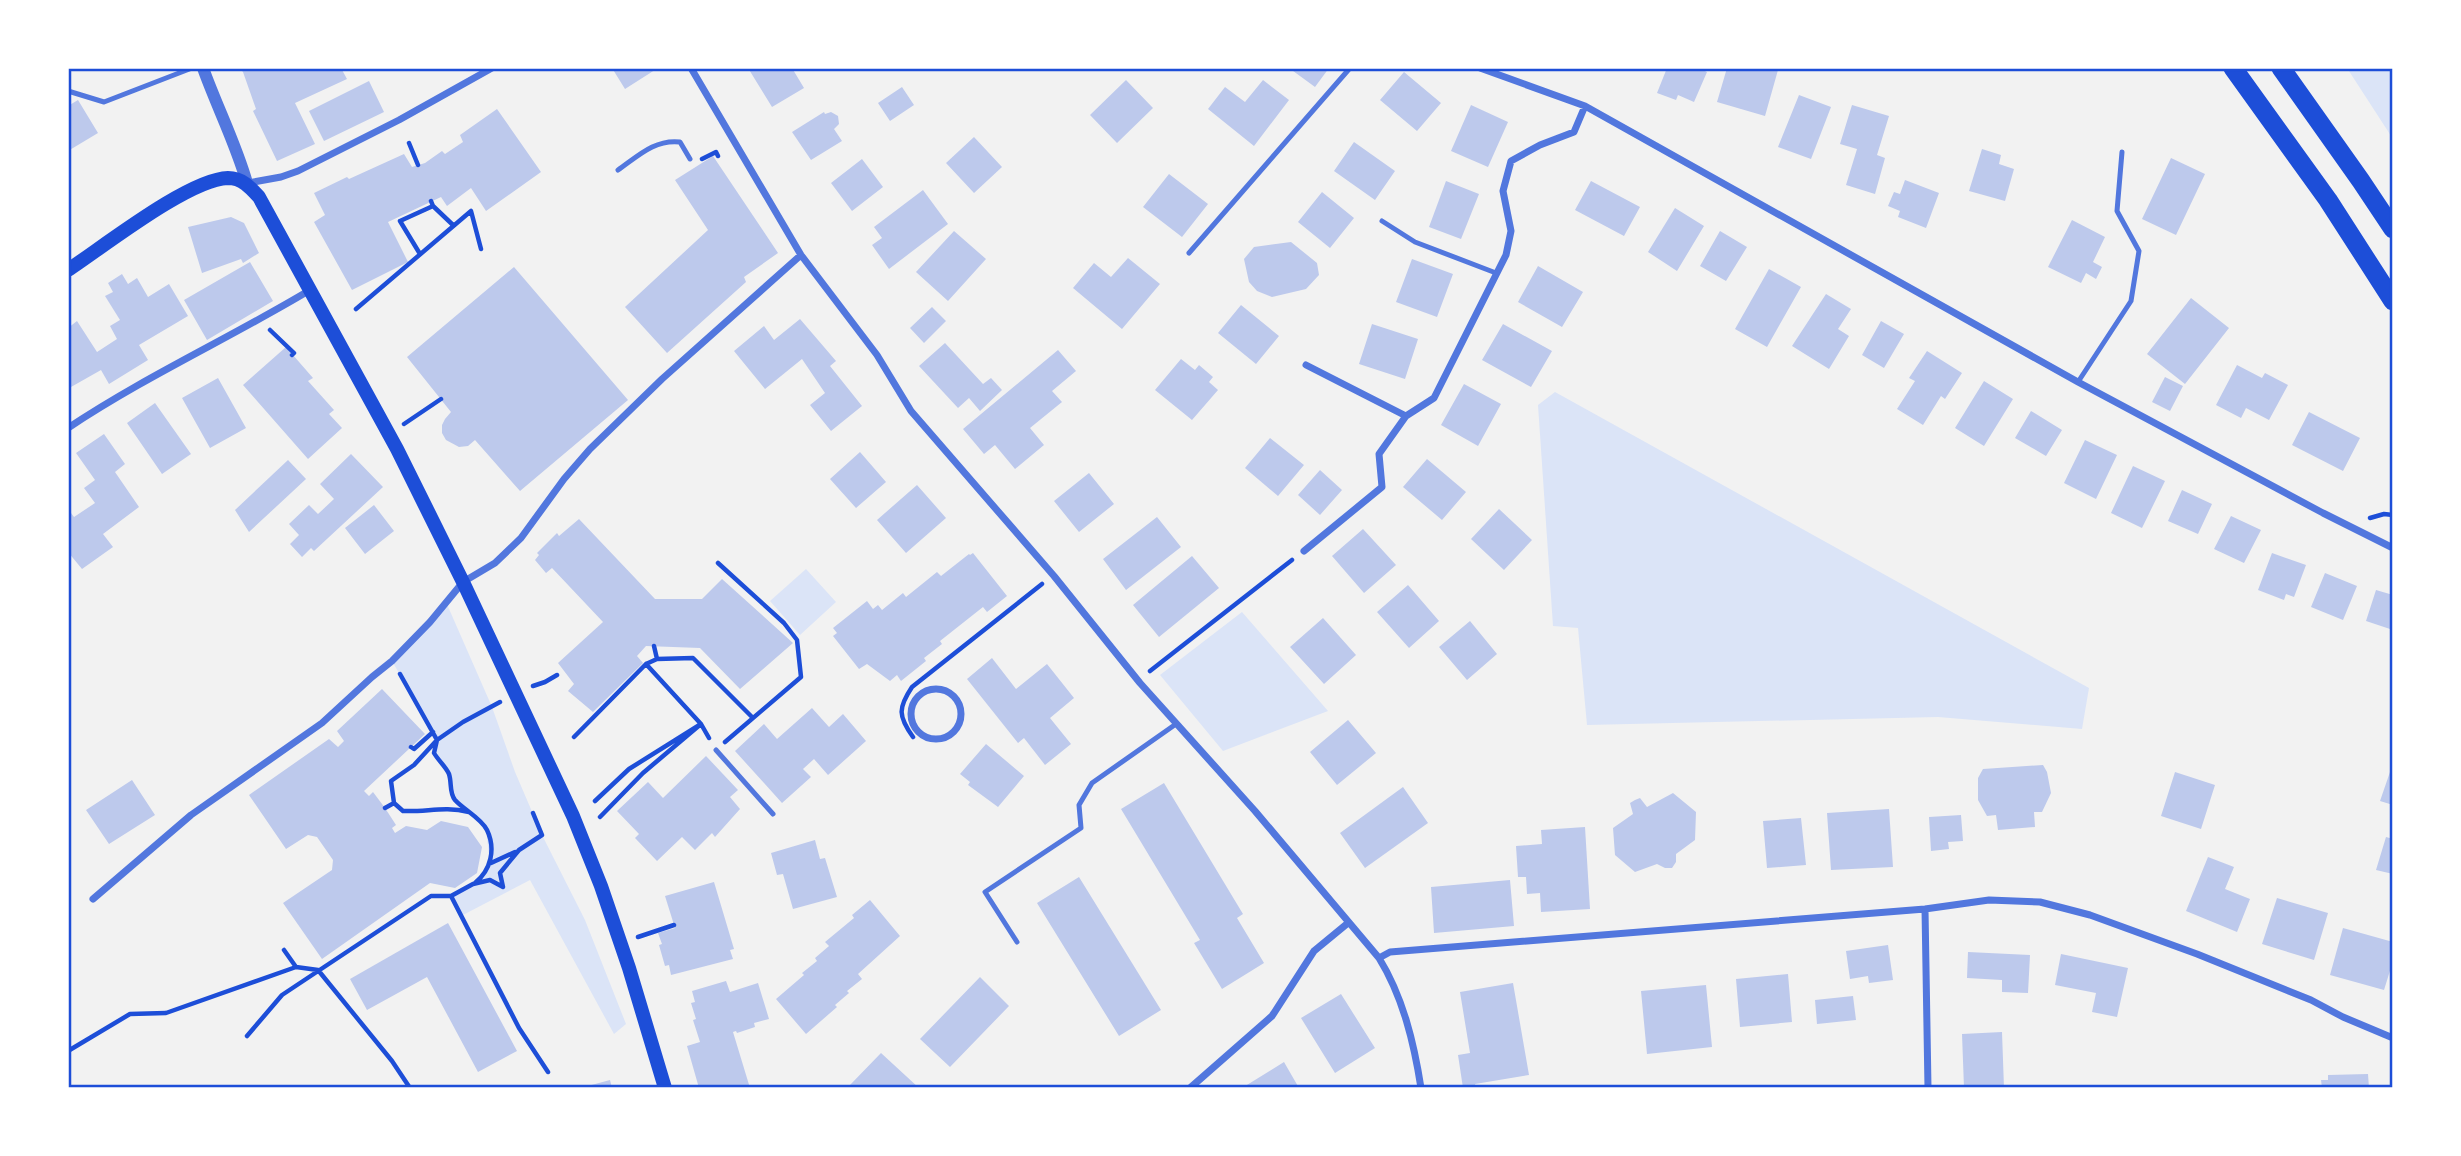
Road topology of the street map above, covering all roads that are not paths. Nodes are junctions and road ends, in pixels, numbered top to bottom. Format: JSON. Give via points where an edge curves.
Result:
{"nodes":[{"id":1,"x":192,"y":68,"type":"edge"},
{"id":2,"x":203,"y":68,"type":"edge"},
{"id":3,"x":492,"y":68,"type":"edge"},
{"id":4,"x":691,"y":68,"type":"edge"},
{"id":5,"x":1350,"y":68,"type":"edge"},
{"id":6,"x":1480,"y":68,"type":"edge"},
{"id":7,"x":2233,"y":68,"type":"edge"},
{"id":8,"x":2281,"y":68,"type":"edge"},
{"id":9,"x":68,"y":91,"type":"edge"},
{"id":10,"x":1585,"y":106,"type":"junction"},
{"id":11,"x":2122,"y":152,"type":"dead end"},
{"id":12,"x":690,"y":159,"type":"dead end"},
{"id":13,"x":618,"y":170,"type":"dead end"},
{"id":14,"x":247,"y":183,"type":"junction"},
{"id":15,"x":1382,"y":221,"type":"dead end"},
{"id":16,"x":2393,"y":229,"type":"edge"},
{"id":17,"x":1189,"y":253,"type":"dead end"},
{"id":18,"x":801,"y":255,"type":"junction"},
{"id":19,"x":68,"y":270,"type":"edge"},
{"id":20,"x":1496,"y":273,"type":"junction"},
{"id":21,"x":310,"y":289,"type":"junction"},
{"id":22,"x":2393,"y":301,"type":"edge"},
{"id":23,"x":1306,"y":365,"type":"dead end"},
{"id":24,"x":2078,"y":382,"type":"junction"},
{"id":25,"x":1406,"y":416,"type":"junction"},
{"id":26,"x":68,"y":428,"type":"edge"},
{"id":27,"x":2393,"y":548,"type":"edge"},
{"id":28,"x":1304,"y":551,"type":"road end"},
{"id":29,"x":463,"y":582,"type":"junction"},
{"id":30,"x":1176,"y":724,"type":"junction"},
{"id":31,"x":916,"y":735,"type":"joint"},
{"id":32,"x":716,"y":750,"type":"road end"},
{"id":33,"x":773,"y":814,"type":"dead end"},
{"id":34,"x":93,"y":899,"type":"dead end"},
{"id":35,"x":1925,"y":909,"type":"junction"},
{"id":36,"x":1348,"y":923,"type":"junction"},
{"id":37,"x":1017,"y":942,"type":"dead end"},
{"id":38,"x":1379,"y":958,"type":"junction"},
{"id":39,"x":2393,"y":1038,"type":"edge"},
{"id":40,"x":665,"y":1088,"type":"edge"},
{"id":41,"x":1190,"y":1088,"type":"edge"},
{"id":42,"x":1421,"y":1088,"type":"edge"},
{"id":43,"x":1928,"y":1088,"type":"edge"}],
"edges":[{"from":1,"to":9,"type":"lane","via":[[104,102]]},
{"from":2,"to":14,"type":"street"},
{"from":3,"to":14,"type":"street","via":[[298,171]]},
{"from":4,"to":18,"type":"street"},
{"from":5,"to":17,"type":"lane"},
{"from":6,"to":10,"type":"street"},
{"from":7,"to":22,"type":"highway","via":[[2328,200]]},
{"from":8,"to":16,"type":"highway"},
{"from":10,"to":20,"type":"street","via":[[1574,132],[1511,162],[1503,191],[1511,231]]},
{"from":10,"to":24,"type":"street"},
{"from":11,"to":24,"type":"lane","via":[[2118,211],[2139,251],[2131,301]]},
{"from":12,"to":13,"type":"lane","via":[[680,142],[668,141]]},
{"from":14,"to":19,"type":"main road","via":[[230,178],[192,188]]},
{"from":14,"to":21,"type":"main road"},
{"from":15,"to":20,"type":"lane","via":[[1415,242]]},
{"from":18,"to":29,"type":"street","via":[[590,449],[521,538],[495,563]]},
{"from":18,"to":30,"type":"street","via":[[877,355],[911,411]]},
{"from":20,"to":25,"type":"street","via":[[1434,398]]},
{"from":21,"to":26,"type":"street"},
{"from":21,"to":29,"type":"main road"},
{"from":23,"to":25,"type":"street"},
{"from":24,"to":27,"type":"street"},
{"from":25,"to":28,"type":"street","via":[[1380,454],[1381,487]]},
{"from":29,"to":34,"type":"street","via":[[392,661],[322,723],[191,815]]},
{"from":29,"to":40,"type":"main road","via":[[601,886]]},
{"from":30,"to":36,"type":"street"},
{"from":30,"to":37,"type":"lane","via":[[1092,783],[1079,805],[1080,828],[985,892]]},
{"from":31,"to":31,"type":"street","via":[[944,738],[954,731],[961,712],[952,695],[935,689],[917,697],[911,714]]},
{"from":32,"to":33,"type":"lane"},
{"from":35,"to":38,"type":"street","via":[[1390,952]]},
{"from":35,"to":39,"type":"street","via":[[1989,900],[2040,902],[2090,915],[2210,959]]},
{"from":35,"to":43,"type":"street"},
{"from":36,"to":38,"type":"street"},
{"from":36,"to":41,"type":"street","via":[[1314,951],[1272,1016]]},
{"from":38,"to":42,"type":"street","via":[[1413,1044]]}]}
